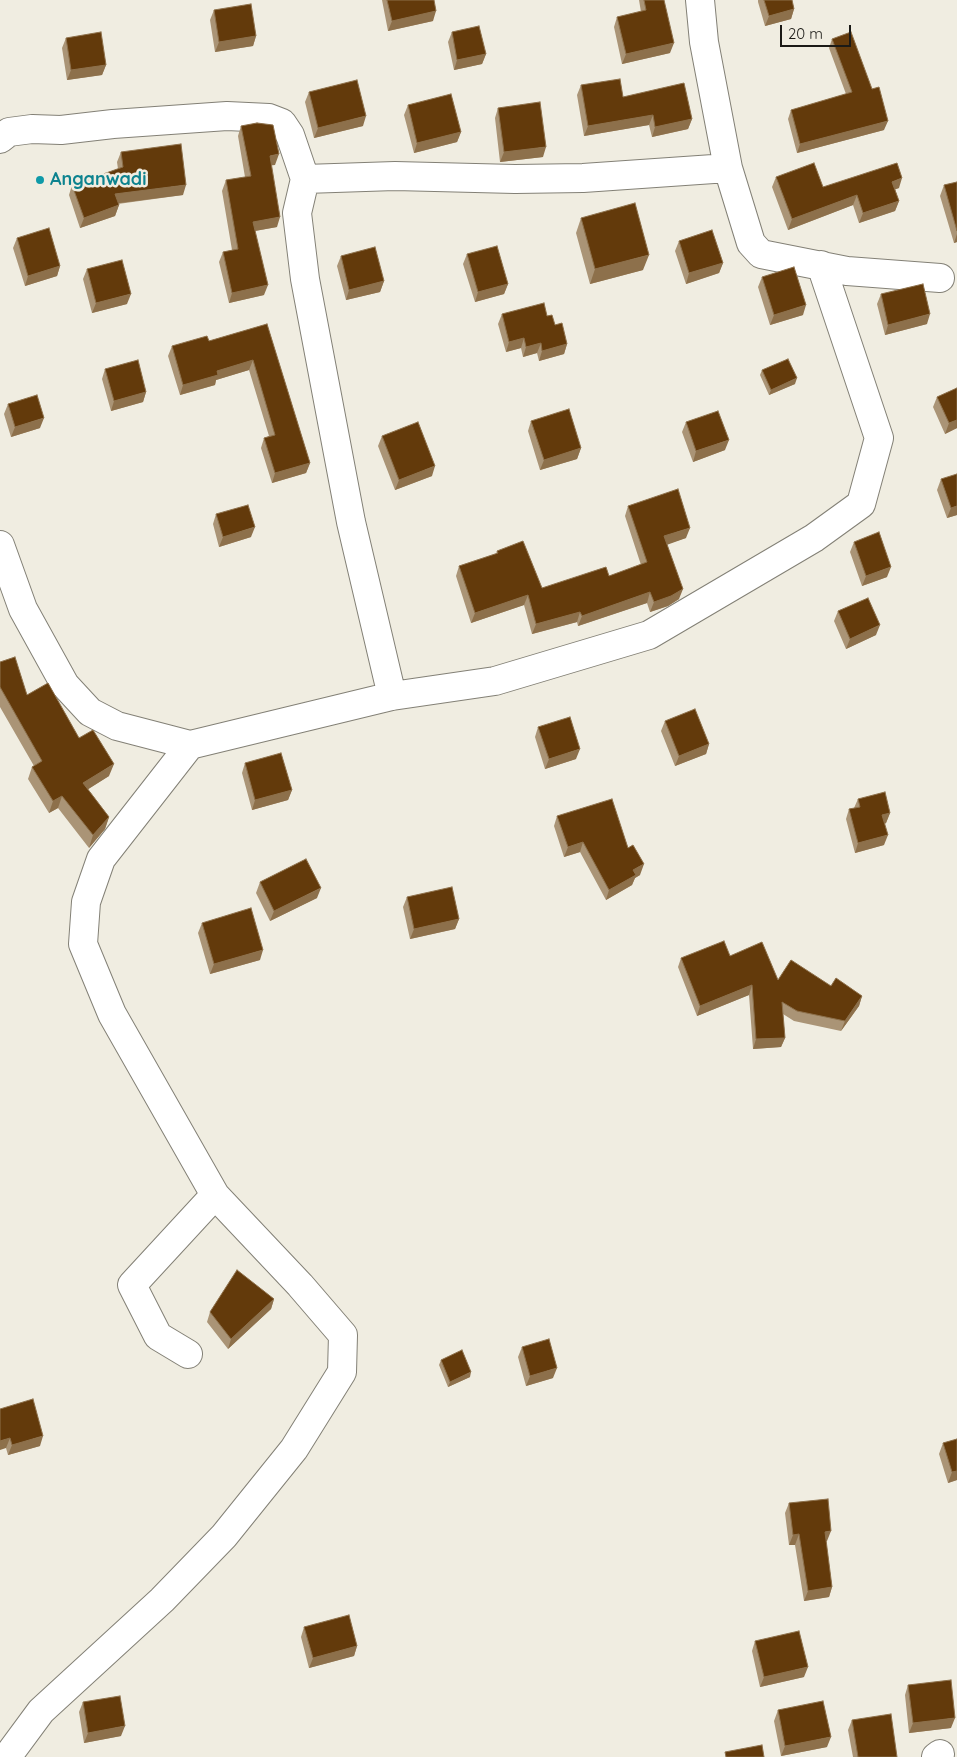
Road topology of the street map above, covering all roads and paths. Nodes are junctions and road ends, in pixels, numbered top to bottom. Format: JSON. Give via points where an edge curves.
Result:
{"nodes":[{"id":1,"x":700,"y":0,"type":"edge"},
{"id":2,"x":0,"y":139,"type":"edge"},
{"id":3,"x":728,"y":168,"type":"junction"},
{"id":4,"x":305,"y":179,"type":"junction"},
{"id":5,"x":821,"y":265,"type":"junction"},
{"id":6,"x":940,"y":278,"type":"dead end"},
{"id":7,"x":0,"y":546,"type":"edge"},
{"id":8,"x":392,"y":696,"type":"junction"},
{"id":9,"x":190,"y":745,"type":"junction"},
{"id":10,"x":215,"y":1195,"type":"junction"},
{"id":11,"x":188,"y":1354,"type":"dead end"},
{"id":12,"x":7,"y":1757,"type":"edge"}],
"edges":[{"from":1,"to":3,"type":"street","via":[[704,42]]},
{"from":2,"to":4,"type":"street","via":[[9,132],[32,129],[61,130],[227,116],[268,118],[282,123],[290,135]]},
{"from":3,"to":4,"type":"street","via":[[583,178],[395,176]]},
{"from":3,"to":5,"type":"street","via":[[752,244],[761,254]]},
{"from":4,"to":8,"type":"street","via":[[297,213],[305,279],[350,522]]},
{"from":5,"to":6,"type":"street","via":[[848,271]]},
{"from":5,"to":8,"type":"street","via":[[879,438],[861,504],[814,538],[649,635],[495,681]]},
{"from":7,"to":9,"type":"street","via":[[23,609],[66,685],[90,712],[117,726]]},
{"from":8,"to":9,"type":"street"},
{"from":9,"to":10,"type":"street","via":[[101,859],[86,902],[84,944],[112,1014]]},
{"from":10,"to":11,"type":"street","via":[[132,1285],[158,1336]]},
{"from":10,"to":12,"type":"street","via":[[343,1335],[342,1372],[294,1449],[224,1536],[162,1600],[41,1711]]}]}
